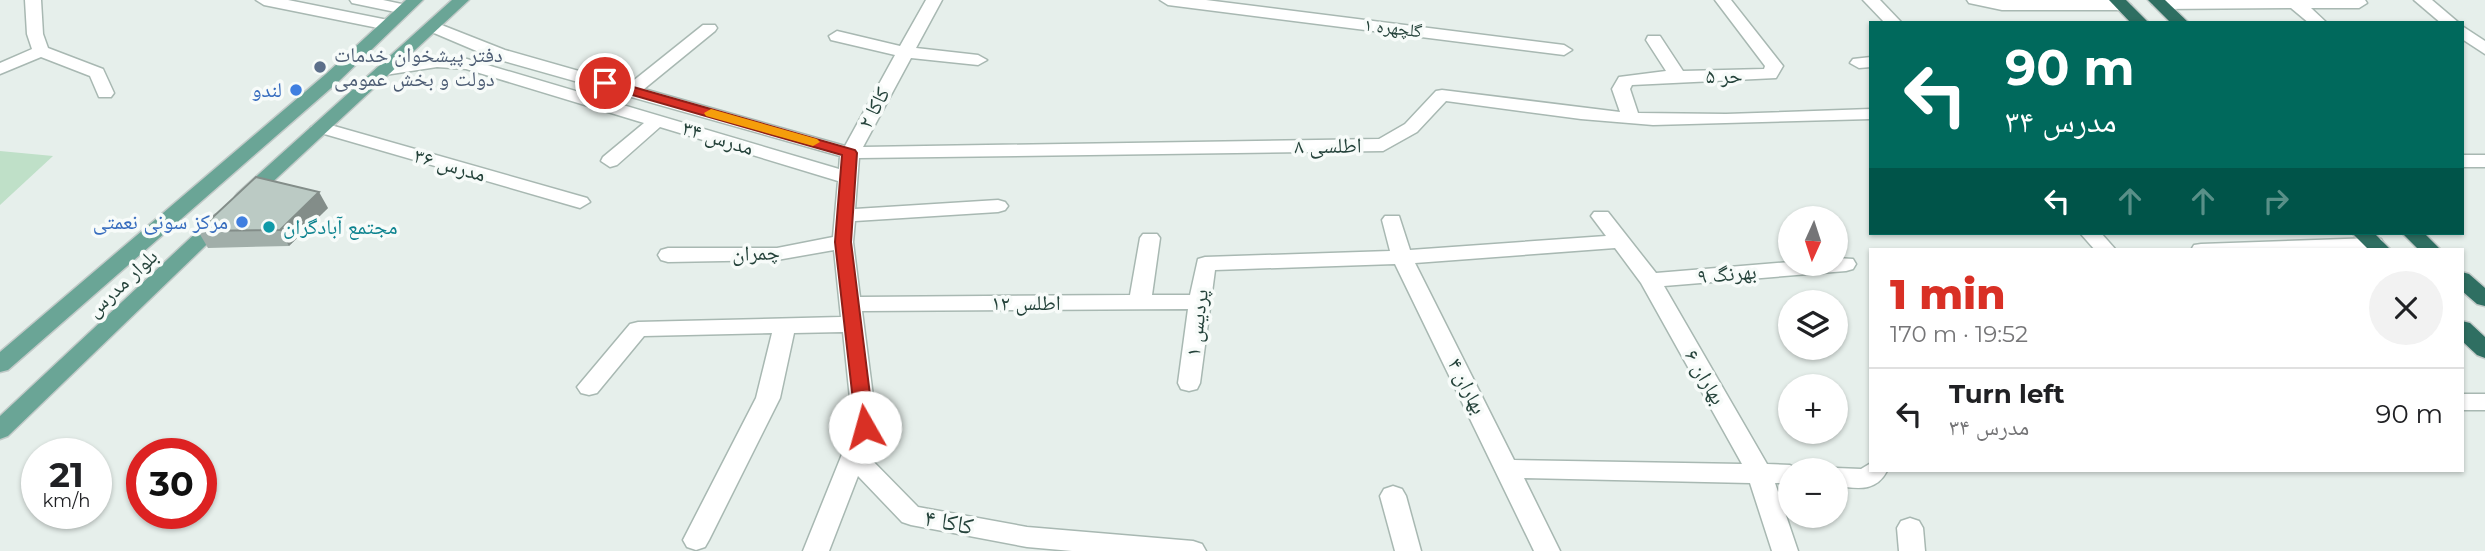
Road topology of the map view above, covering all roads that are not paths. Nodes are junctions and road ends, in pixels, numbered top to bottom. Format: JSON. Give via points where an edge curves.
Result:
{"nodes":[{"id":1,"x":33,"y":0,"type":"edge"},
{"id":2,"x":264,"y":0,"type":"edge"},
{"id":3,"x":359,"y":0,"type":"edge"},
{"id":4,"x":461,"y":0,"type":"edge"},
{"id":5,"x":934,"y":0,"type":"edge"},
{"id":6,"x":1168,"y":0,"type":"edge"},
{"id":7,"x":1723,"y":0,"type":"edge"},
{"id":8,"x":1871,"y":0,"type":"edge"},
{"id":9,"x":1975,"y":0,"type":"edge"},
{"id":10,"x":2422,"y":0,"type":"edge"},
{"id":11,"x":2158,"y":2,"type":"edge"},
{"id":12,"x":2293,"y":2,"type":"edge"},
{"id":13,"x":1223,"y":3,"type":"edge"},
{"id":14,"x":2120,"y":3,"type":"edge"},
{"id":15,"x":2359,"y":3,"type":"dead end"},
{"id":16,"x":410,"y":5,"type":"edge"},
{"id":17,"x":2031,"y":5,"type":"junction"},
{"id":18,"x":1892,"y":21,"type":"edge"},
{"id":19,"x":2044,"y":21,"type":"edge"},
{"id":20,"x":2139,"y":21,"type":"edge"},
{"id":21,"x":2179,"y":21,"type":"edge"},
{"id":22,"x":2317,"y":21,"type":"edge"},
{"id":23,"x":2448,"y":21,"type":"edge"},
{"id":24,"x":388,"y":25,"type":"junction"},
{"id":25,"x":433,"y":27,"type":"junction"},
{"id":26,"x":709,"y":28,"type":"dead end"},
{"id":27,"x":2464,"y":33,"type":"edge"},
{"id":28,"x":837,"y":36,"type":"dead end"},
{"id":29,"x":1654,"y":40,"type":"dead end"},
{"id":30,"x":2485,"y":49,"type":"edge"},
{"id":31,"x":1564,"y":50,"type":"dead end"},
{"id":32,"x":41,"y":51,"type":"junction"},
{"id":33,"x":904,"y":52,"type":"junction"},
{"id":34,"x":978,"y":60,"type":"dead end"},
{"id":35,"x":0,"y":69,"type":"edge"},
{"id":36,"x":385,"y":70,"type":"junction"},
{"id":37,"x":1678,"y":77,"type":"junction"},
{"id":38,"x":632,"y":90,"type":"junction"},
{"id":39,"x":105,"y":93,"type":"dead end"},
{"id":40,"x":1869,"y":114,"type":"edge"},
{"id":41,"x":1630,"y":116,"type":"junction"},
{"id":42,"x":658,"y":120,"type":"junction"},
{"id":43,"x":320,"y":127,"type":"junction"},
{"id":44,"x":850,"y":153,"type":"junction"},
{"id":45,"x":610,"y":161,"type":"dead end"},
{"id":46,"x":2464,"y":161,"type":"edge"},
{"id":47,"x":2485,"y":161,"type":"edge"},
{"id":48,"x":846,"y":177,"type":"junction"},
{"id":49,"x":580,"y":202,"type":"dead end"},
{"id":50,"x":998,"y":206,"type":"dead end"},
{"id":51,"x":845,"y":216,"type":"junction"},
{"id":52,"x":1601,"y":216,"type":"dead end"},
{"id":53,"x":1392,"y":219,"type":"dead end"},
{"id":54,"x":2092,"y":235,"type":"edge"},
{"id":55,"x":2414,"y":235,"type":"edge"},
{"id":56,"x":1150,"y":238,"type":"dead end"},
{"id":57,"x":1620,"y":241,"type":"junction"},
{"id":58,"x":843,"y":242,"type":"junction"},
{"id":59,"x":2372,"y":242,"type":"edge"},
{"id":60,"x":2104,"y":248,"type":"edge"},
{"id":61,"x":2244,"y":248,"type":"edge"},
{"id":62,"x":2429,"y":248,"type":"edge"},
{"id":63,"x":668,"y":255,"type":"dead end"},
{"id":64,"x":1402,"y":257,"type":"junction"},
{"id":65,"x":1778,"y":270,"type":"edge"},
{"id":66,"x":1650,"y":280,"type":"junction"},
{"id":67,"x":2464,"y":281,"type":"edge"},
{"id":68,"x":2485,"y":299,"type":"edge"},
{"id":69,"x":1140,"y":302,"type":"junction"},
{"id":70,"x":1201,"y":302,"type":"junction"},
{"id":71,"x":851,"y":314,"type":"junction"},
{"id":72,"x":785,"y":325,"type":"junction"},
{"id":73,"x":2464,"y":330,"type":"edge"},
{"id":74,"x":2485,"y":350,"type":"edge"},
{"id":75,"x":0,"y":364,"type":"edge"},
{"id":76,"x":1189,"y":383,"type":"dead end"},
{"id":77,"x":589,"y":387,"type":"dead end"},
{"id":78,"x":2464,"y":402,"type":"edge"},
{"id":79,"x":2485,"y":402,"type":"edge"},
{"id":80,"x":0,"y":430,"type":"edge"},
{"id":81,"x":853,"y":456,"type":"junction"},
{"id":82,"x":1508,"y":469,"type":"junction"},
{"id":83,"x":1759,"y":472,"type":"junction"},
{"id":84,"x":1874,"y":472,"type":"edge"},
{"id":85,"x":1778,"y":473,"type":"edge"},
{"id":86,"x":1848,"y":478,"type":"edge"},
{"id":87,"x":1393,"y":495,"type":"dead end"},
{"id":88,"x":696,"y":540,"type":"dead end"},
{"id":89,"x":816,"y":551,"type":"edge"},
{"id":90,"x":1193,"y":551,"type":"edge"},
{"id":91,"x":1408,"y":551,"type":"edge"},
{"id":92,"x":1547,"y":551,"type":"edge"},
{"id":93,"x":1784,"y":551,"type":"edge"}],
"edges":[{"from":1,"to":32,"type":"street"},
{"from":2,"to":24,"type":"street"},
{"from":3,"to":16,"type":"street"},
{"from":4,"to":25,"type":"main road","name":"بلوار مدرس"},
{"from":5,"to":33,"type":"street","name":"کاکا ۲"},
{"from":6,"to":13,"type":"street","name":"گلچهره ۱"},
{"from":7,"to":37,"type":"street","name":"حر ۵","via":[[1774,66],[1769,74]]},
{"from":8,"to":18,"type":"street"},
{"from":9,"to":17,"type":"street"},
{"from":10,"to":23,"type":"street"},
{"from":11,"to":12,"type":"street"},
{"from":11,"to":21,"type":"highway"},
{"from":12,"to":15,"type":"street"},
{"from":12,"to":22,"type":"street"},
{"from":13,"to":31,"type":"street","name":"گلچهره ۱"},
{"from":14,"to":17,"type":"street"},
{"from":14,"to":20,"type":"highway"},
{"from":16,"to":24,"type":"main road","name":"بلوار مدرس"},
{"from":17,"to":19,"type":"street"},
{"from":24,"to":75,"type":"main road","name":"بلوار مدرس"},
{"from":25,"to":36,"type":"main road","name":"بلوار مدرس"},
{"from":25,"to":38,"type":"street","name":"مدرس ۳۴","via":[[499,54]]},
{"from":26,"to":38,"type":"street"},
{"from":27,"to":30,"type":"street"},
{"from":28,"to":33,"type":"street"},
{"from":29,"to":37,"type":"street"},
{"from":32,"to":35,"type":"street"},
{"from":32,"to":39,"type":"street","via":[[97,73]]},
{"from":33,"to":34,"type":"street"},
{"from":33,"to":44,"type":"street","name":"کاکا ۲"},
{"from":36,"to":42,"type":"street","name":"مدرس ۳۴","via":[[437,62],[467,64]]},
{"from":36,"to":43,"type":"main road","name":"بلوار مدرس"},
{"from":37,"to":41,"type":"street","name":"حر ۵","via":[[1625,81],[1621,89]]},
{"from":38,"to":44,"type":"street","name":"مدرس ۳۴"},
{"from":40,"to":41,"type":"street","name":"اطلسی ۸","via":[[1703,119]]},
{"from":41,"to":44,"type":"street","name":"اطلسی ۸","via":[[1582,115],[1476,97],[1442,96],[1411,128],[1383,145]]},
{"from":42,"to":45,"type":"street"},
{"from":42,"to":48,"type":"street","name":"مدرس ۳۴"},
{"from":43,"to":49,"type":"street","name":"مدرس ۳۶"},
{"from":43,"to":80,"type":"main road","name":"بلوار مدرس"},
{"from":44,"to":48,"type":"street","name":"کاکا ۲"},
{"from":46,"to":47,"type":"street"},
{"from":48,"to":51,"type":"street","name":"کاکا ۲"},
{"from":50,"to":51,"type":"street"},
{"from":51,"to":58,"type":"street","name":"کاکا ۲"},
{"from":52,"to":57,"type":"street","name":"بهاران ۶"},
{"from":53,"to":64,"type":"street","name":"بهاران ۴"},
{"from":54,"to":60,"type":"street"},
{"from":55,"to":62,"type":"highway"},
{"from":56,"to":69,"type":"street"},
{"from":57,"to":64,"type":"street"},
{"from":57,"to":66,"type":"street","name":"بهاران ۶"},
{"from":58,"to":63,"type":"street","name":"چمران","via":[[776,254]]},
{"from":58,"to":71,"type":"street","name":"کاکا ۲"},
{"from":59,"to":61,"type":"street"},
{"from":64,"to":70,"type":"street","name":"پردیس ۱","via":[[1205,264]]},
{"from":64,"to":82,"type":"street","name":"بهاران ۴"},
{"from":65,"to":66,"type":"street","name":"بهرنگ ۹"},
{"from":66,"to":83,"type":"street","name":"بهاران ۶"},
{"from":67,"to":68,"type":"highway"},
{"from":69,"to":70,"type":"street","name":"اطلس ۱۲"},
{"from":69,"to":71,"type":"street","name":"اطلس ۱۲"},
{"from":70,"to":76,"type":"street","name":"پردیس ۱"},
{"from":71,"to":72,"type":"street","name":"اطلس ۱۲"},
{"from":71,"to":81,"type":"street","name":"کاکا ۲","via":[[865,427]]},
{"from":72,"to":77,"type":"street","name":"اطلس ۱۲","via":[[638,329]]},
{"from":72,"to":88,"type":"street","via":[[768,398]]},
{"from":73,"to":74,"type":"highway"},
{"from":78,"to":79,"type":"street"},
{"from":81,"to":89,"type":"street","name":"کاکا ۲"},
{"from":81,"to":90,"type":"street","name":"کاکا ۴","via":[[911,515],[1027,537]]},
{"from":82,"to":83,"type":"street"},
{"from":82,"to":92,"type":"street","name":"بهاران ۴"},
{"from":83,"to":85,"type":"street"},
{"from":83,"to":93,"type":"street","name":"بهاران ۶"},
{"from":84,"to":86,"type":"street","via":[[1867,479]]},
{"from":87,"to":91,"type":"street"}]}
